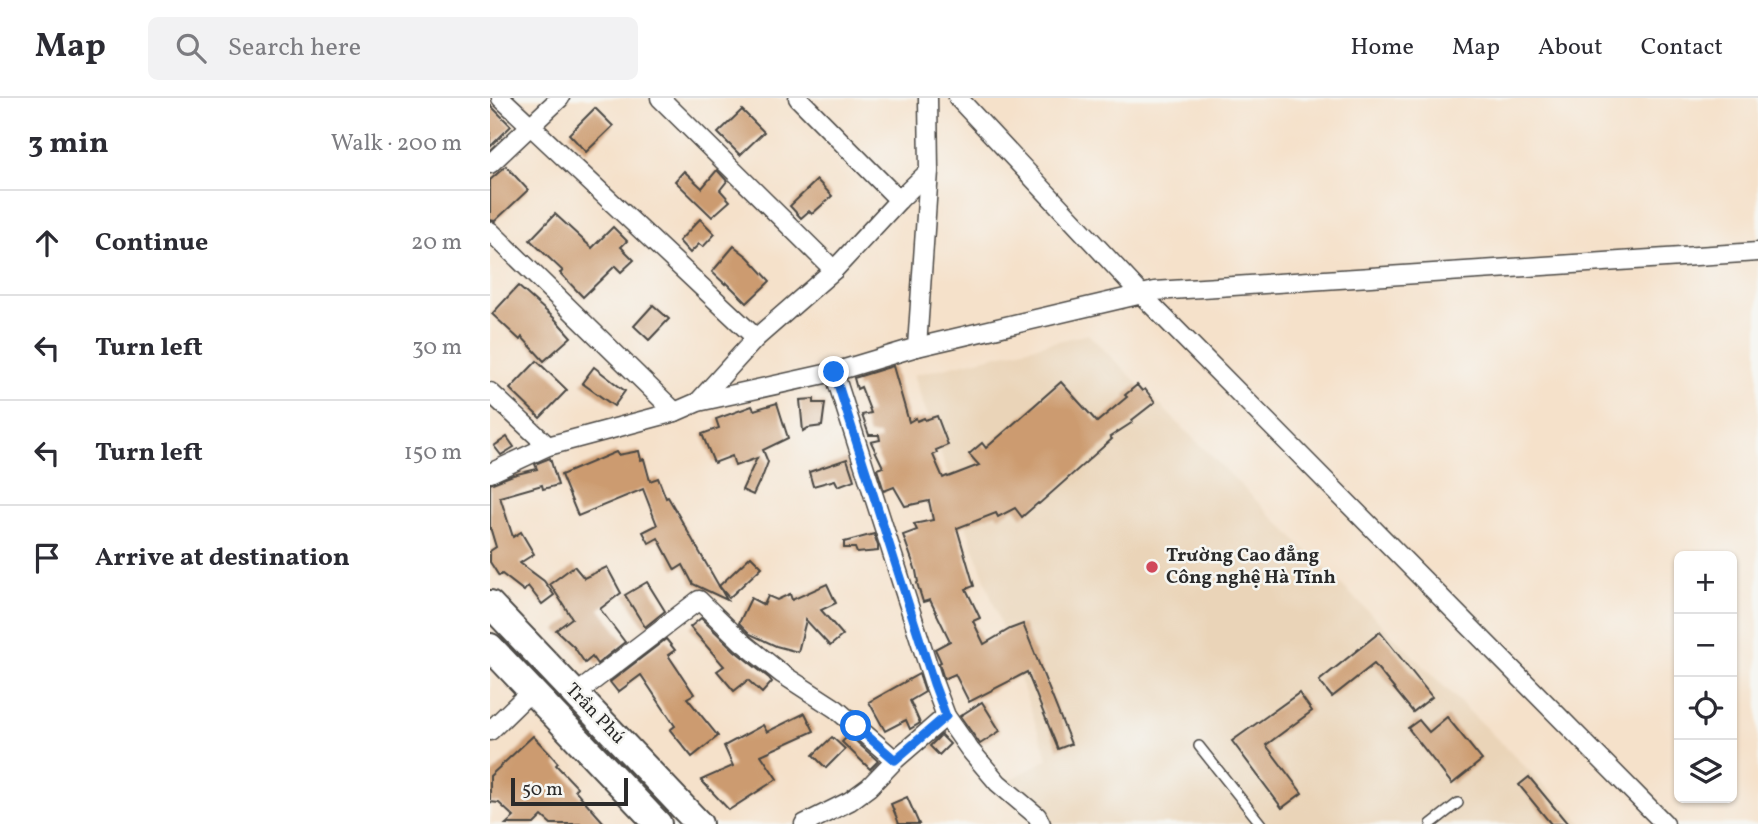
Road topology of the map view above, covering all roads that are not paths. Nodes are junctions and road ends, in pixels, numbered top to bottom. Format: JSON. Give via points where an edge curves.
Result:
{"nodes":[{"id":1,"x":501,"y":98,"type":"edge"},
{"id":2,"x":560,"y":98,"type":"edge"},
{"id":3,"x":660,"y":98,"type":"edge"},
{"id":4,"x":798,"y":98,"type":"edge"},
{"id":5,"x":928,"y":98,"type":"edge"},
{"id":6,"x":958,"y":98,"type":"edge"},
{"id":7,"x":530,"y":127,"type":"junction"},
{"id":8,"x":490,"y":164,"type":"edge"},
{"id":9,"x":929,"y":171,"type":"junction"},
{"id":10,"x":899,"y":200,"type":"junction"},
{"id":11,"x":490,"y":231,"type":"edge"},
{"id":12,"x":1758,"y":252,"type":"edge"},
{"id":13,"x":834,"y":270,"type":"junction"},
{"id":14,"x":1141,"y":294,"type":"junction"},
{"id":15,"x":756,"y":338,"type":"junction"},
{"id":16,"x":917,"y":347,"type":"junction"},
{"id":17,"x":834,"y":372,"type":"junction"},
{"id":18,"x":490,"y":392,"type":"edge"},
{"id":19,"x":698,"y":402,"type":"junction"},
{"id":20,"x":675,"y":412,"type":"junction"},
{"id":21,"x":548,"y":446,"type":"junction"},
{"id":22,"x":490,"y":473,"type":"edge"},
{"id":23,"x":490,"y":604,"type":"edge"},
{"id":24,"x":490,"y":647,"type":"edge"},
{"id":25,"x":532,"y":690,"type":"junction"},
{"id":26,"x":576,"y":694,"type":"junction"},
{"id":27,"x":946,"y":716,"type":"junction"},
{"id":28,"x":490,"y":731,"type":"edge"},
{"id":29,"x":1199,"y":746,"type":"dead end"},
{"id":30,"x":895,"y":760,"type":"junction"},
{"id":31,"x":1458,"y":803,"type":"dead end"},
{"id":32,"x":658,"y":824,"type":"edge"},
{"id":33,"x":699,"y":824,"type":"edge"},
{"id":34,"x":804,"y":824,"type":"edge"},
{"id":35,"x":1041,"y":824,"type":"edge"},
{"id":36,"x":1261,"y":824,"type":"edge"},
{"id":37,"x":1431,"y":824,"type":"edge"},
{"id":38,"x":1665,"y":824,"type":"edge"}],
"edges":[{"from":1,"to":7,"type":"street"},
{"from":2,"to":7,"type":"street"},
{"from":3,"to":13,"type":"street"},
{"from":4,"to":10,"type":"street"},
{"from":5,"to":9,"type":"street"},
{"from":6,"to":14,"type":"street"},
{"from":7,"to":8,"type":"street"},
{"from":7,"to":15,"type":"street"},
{"from":9,"to":10,"type":"street"},
{"from":9,"to":16,"type":"street"},
{"from":10,"to":13,"type":"street"},
{"from":11,"to":20,"type":"street"},
{"from":12,"to":14,"type":"street"},
{"from":13,"to":15,"type":"street"},
{"from":14,"to":16,"type":"street"},
{"from":14,"to":38,"type":"street"},
{"from":15,"to":19,"type":"street"},
{"from":16,"to":17,"type":"street"},
{"from":17,"to":19,"type":"street"},
{"from":17,"to":27,"type":"street"},
{"from":18,"to":21,"type":"street"},
{"from":19,"to":20,"type":"street"},
{"from":20,"to":21,"type":"street"},
{"from":21,"to":22,"type":"street"},
{"from":23,"to":26,"type":"main road","name":"Trần Phú"},
{"from":24,"to":25,"type":"main road","name":"Trần Phú"},
{"from":25,"to":28,"type":"street"},
{"from":25,"to":32,"type":"main road","name":"Trần Phú"},
{"from":26,"to":30,"type":"street","via":[[699,600],[742,642],[836,709]]},
{"from":26,"to":33,"type":"main road","name":"Trần Phú"},
{"from":27,"to":30,"type":"street"},
{"from":27,"to":35,"type":"street","via":[[998,783]]},
{"from":29,"to":36,"type":"lane"},
{"from":30,"to":34,"type":"street","via":[[869,788]]},
{"from":31,"to":37,"type":"lane"}]}
